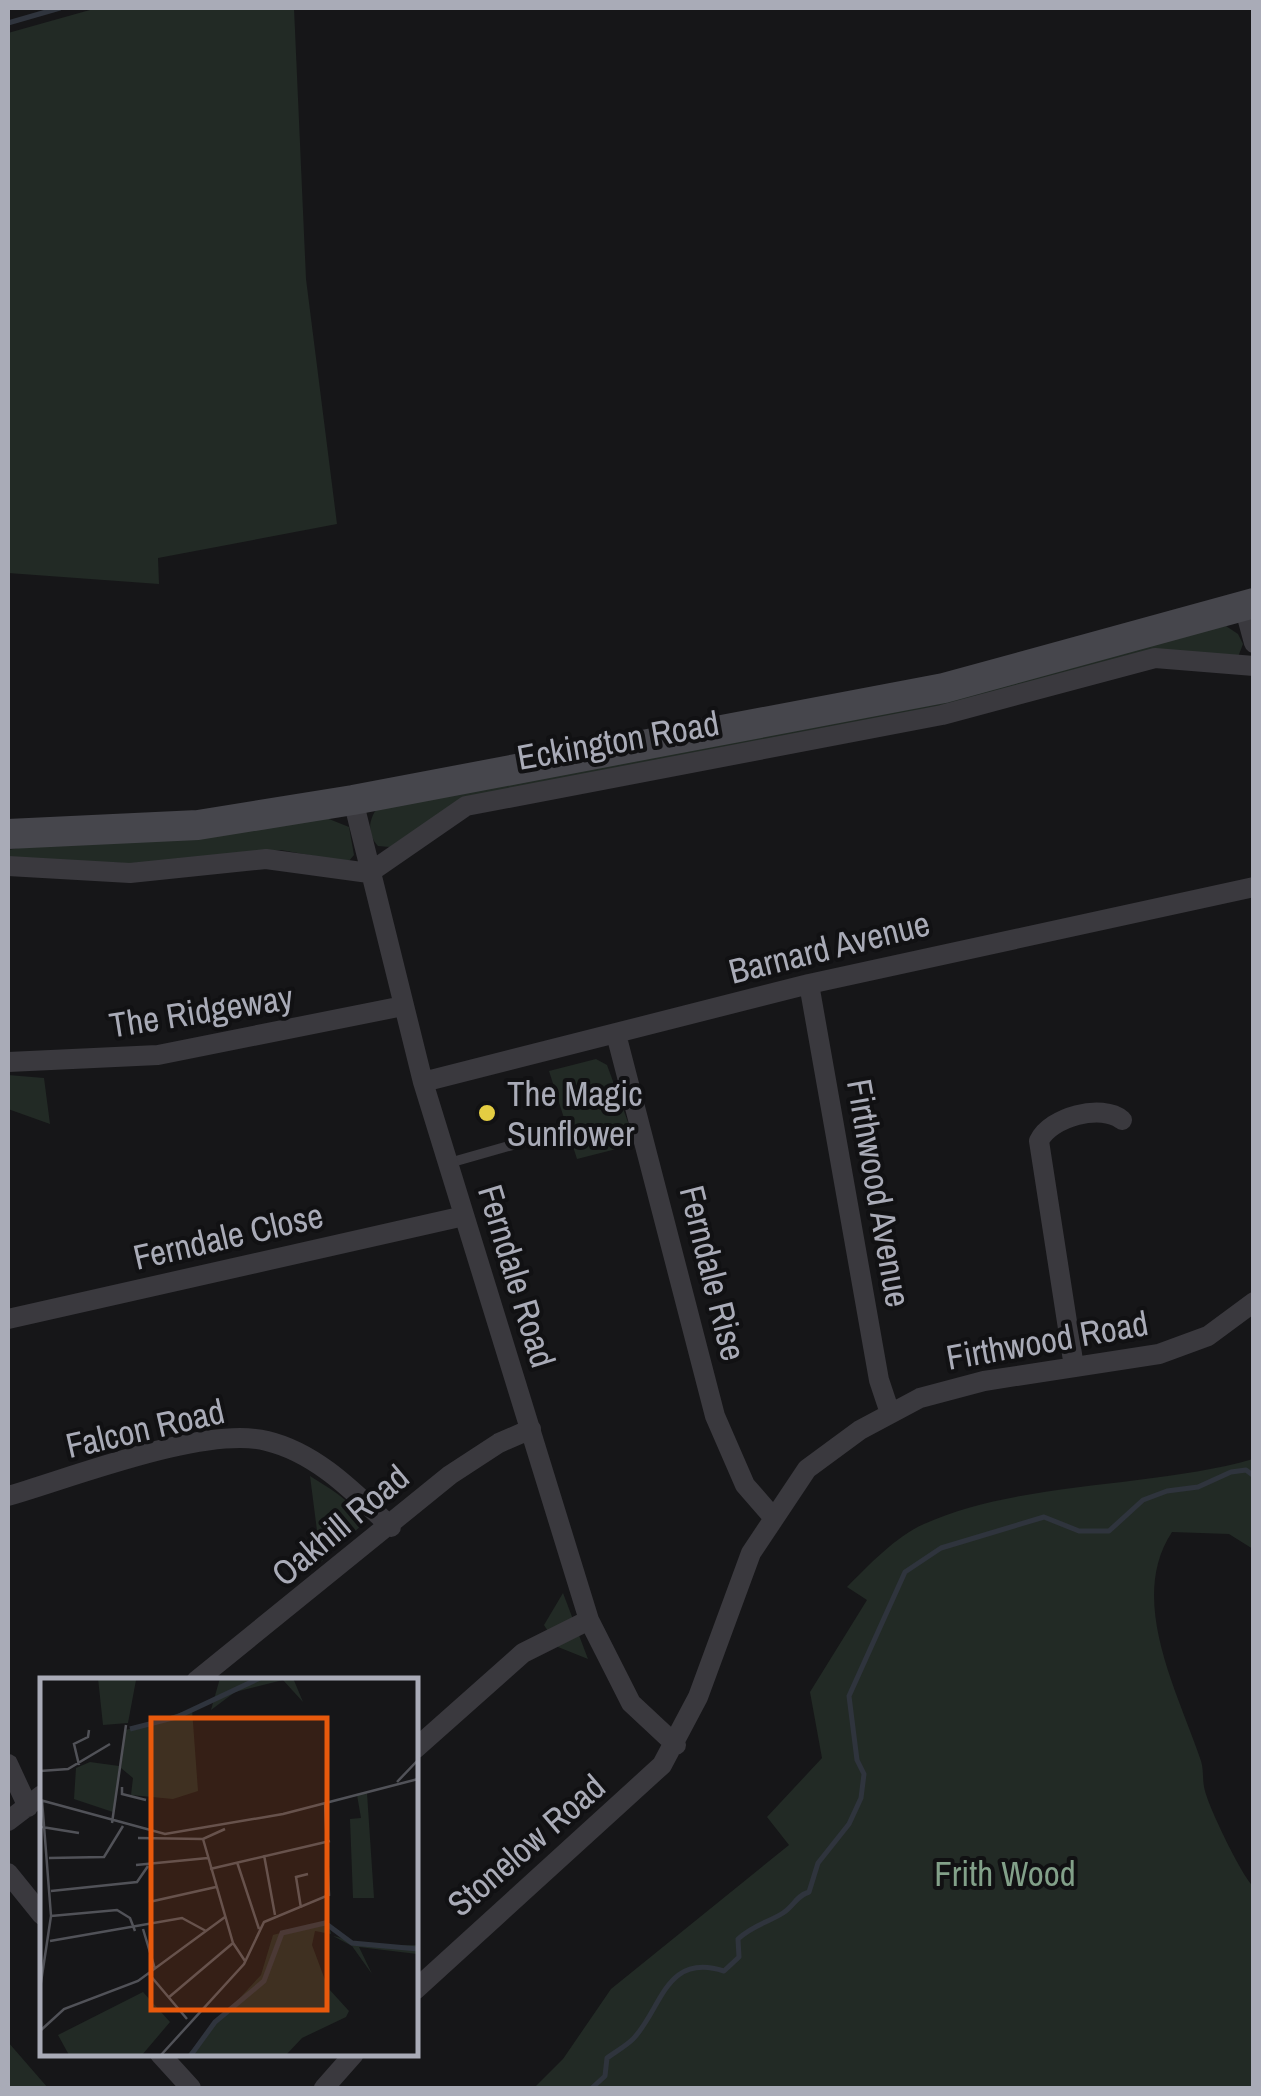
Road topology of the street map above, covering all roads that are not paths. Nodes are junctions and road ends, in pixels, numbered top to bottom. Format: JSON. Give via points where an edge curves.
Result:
{"nodes":[{"id":1,"x":1248,"y":605,"type":"edge"},
{"id":2,"x":1254,"y":643,"type":"edge"},
{"id":3,"x":1254,"y":666,"type":"edge"},
{"id":4,"x":353,"y":800,"type":"junction"},
{"id":5,"x":8,"y":834,"type":"edge"},
{"id":6,"x":8,"y":866,"type":"edge"},
{"id":7,"x":369,"y":873,"type":"junction"},
{"id":8,"x":1254,"y":887,"type":"edge"},
{"id":9,"x":808,"y":984,"type":"junction"},
{"id":10,"x":403,"y":1006,"type":"junction"},
{"id":11,"x":616,"y":1034,"type":"junction"},
{"id":12,"x":8,"y":1062,"type":"edge"},
{"id":13,"x":423,"y":1082,"type":"junction"},
{"id":14,"x":1122,"y":1120,"type":"dead end"},
{"id":15,"x":552,"y":1134,"type":"dead end"},
{"id":16,"x":448,"y":1163,"type":"junction"},
{"id":17,"x":464,"y":1216,"type":"junction"},
{"id":18,"x":1254,"y":1302,"type":"edge"},
{"id":19,"x":8,"y":1319,"type":"edge"},
{"id":20,"x":1074,"y":1367,"type":"junction"},
{"id":21,"x":890,"y":1413,"type":"junction"},
{"id":22,"x":531,"y":1429,"type":"junction"},
{"id":23,"x":8,"y":1496,"type":"edge"},
{"id":24,"x":772,"y":1516,"type":"junction"},
{"id":25,"x":391,"y":1527,"type":"junction"},
{"id":26,"x":589,"y":1620,"type":"junction"},
{"id":27,"x":200,"y":1678,"type":"edge"},
{"id":28,"x":676,"y":1745,"type":"junction"},
{"id":29,"x":418,"y":1746,"type":"edge"},
{"id":30,"x":8,"y":1764,"type":"edge"},
{"id":31,"x":35,"y":1801,"type":"edge"},
{"id":32,"x":8,"y":1821,"type":"edge"},
{"id":33,"x":8,"y":1873,"type":"edge"},
{"id":34,"x":40,"y":1913,"type":"edge"},
{"id":35,"x":418,"y":1987,"type":"edge"},
{"id":36,"x":162,"y":2056,"type":"edge"},
{"id":37,"x":352,"y":2056,"type":"edge"},
{"id":38,"x":191,"y":2088,"type":"edge"},
{"id":39,"x":324,"y":2088,"type":"edge"}],
"edges":[{"from":1,"to":2,"type":"street"},
{"from":1,"to":4,"type":"main road","name":"Eckington Road","via":[[944,688]]},
{"from":3,"to":7,"type":"street","name":"Eckington Road","via":[[1156,658],[942,716],[466,806]]},
{"from":4,"to":5,"type":"main road","name":"Eckington Road","via":[[198,825]]},
{"from":4,"to":7,"type":"street","name":"Ferndale Road"},
{"from":6,"to":7,"type":"street","via":[[130,873],[266,858]]},
{"from":7,"to":10,"type":"street","name":"Ferndale Road"},
{"from":8,"to":9,"type":"street","name":"Barnard Avenue"},
{"from":9,"to":11,"type":"street","name":"Barnard Avenue"},
{"from":9,"to":21,"type":"street","name":"Firthwood Avenue"},
{"from":10,"to":12,"type":"street","name":"The Ridgeway","via":[[158,1055]]},
{"from":10,"to":13,"type":"street","name":"Ferndale Road"},
{"from":11,"to":13,"type":"street","name":"Barnard Avenue"},
{"from":11,"to":24,"type":"street","name":"Ferndale Rise","via":[[715,1416],[745,1485]]},
{"from":13,"to":16,"type":"street","name":"Ferndale Road"},
{"from":14,"to":20,"type":"street","via":[[1105,1113],[1063,1120],[1039,1141]]},
{"from":15,"to":16,"type":"lane"},
{"from":16,"to":17,"type":"street","name":"Ferndale Road"},
{"from":17,"to":19,"type":"street","name":"Ferndale Close"},
{"from":17,"to":22,"type":"street","name":"Ferndale Road"},
{"from":18,"to":20,"type":"street","name":"Firthwood Road","via":[[1187,1346]]},
{"from":20,"to":21,"type":"street","name":"Firthwood Road","via":[[951,1388]]},
{"from":21,"to":24,"type":"street","name":"Firthwood Road","via":[[807,1469]]},
{"from":22,"to":25,"type":"street","name":"Oakhill Road","via":[[473,1458]]},
{"from":22,"to":26,"type":"street","name":"Ferndale Road"},
{"from":23,"to":25,"type":"street","name":"Falcon Road","via":[[197,1443],[247,1438],[312,1460]]},
{"from":24,"to":28,"type":"street","name":"Firthwood Road"},
{"from":25,"to":27,"type":"street","name":"Oakhill Road"},
{"from":26,"to":28,"type":"street","name":"Ferndale Road","via":[[631,1702]]},
{"from":26,"to":29,"type":"street","via":[[523,1653]]},
{"from":28,"to":35,"type":"street","name":"Stonelow Road","via":[[649,1780]]},
{"from":30,"to":31,"type":"street"},
{"from":31,"to":32,"type":"street"},
{"from":33,"to":34,"type":"street"},
{"from":36,"to":38,"type":"street"},
{"from":37,"to":39,"type":"street"}]}
